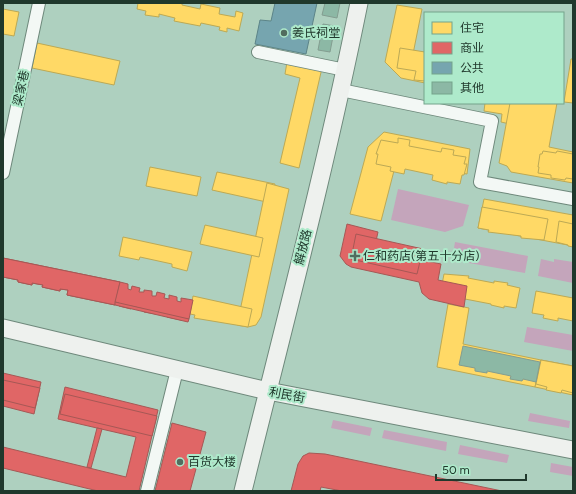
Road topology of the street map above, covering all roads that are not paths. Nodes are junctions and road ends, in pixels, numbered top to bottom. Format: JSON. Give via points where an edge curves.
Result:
{"nodes":[{"id":1,"x":39,"y":3,"type":"edge"},
{"id":2,"x":359,"y":3,"type":"edge"},
{"id":3,"x":258,"y":52,"type":"dead end"},
{"id":4,"x":345,"y":70,"type":"junction"},
{"id":5,"x":341,"y":90,"type":"junction"},
{"id":6,"x":3,"y":173,"type":"edge"},
{"id":7,"x":573,"y":199,"type":"edge"},
{"id":8,"x":3,"y":328,"type":"edge"},
{"id":9,"x":176,"y":370,"type":"junction"},
{"id":10,"x":268,"y":391,"type":"junction"},
{"id":11,"x":573,"y":450,"type":"edge"},
{"id":12,"x":147,"y":491,"type":"edge"},
{"id":13,"x":243,"y":491,"type":"edge"}],
"edges":[{"from":1,"to":6,"type":"street","name":"梁家巷"},
{"from":2,"to":4,"type":"street","name":"解放路"},
{"from":3,"to":4,"type":"street"},
{"from":4,"to":5,"type":"street","name":"解放路"},
{"from":5,"to":7,"type":"street","via":[[492,121],[480,182]]},
{"from":5,"to":10,"type":"street","name":"解放路"},
{"from":8,"to":9,"type":"street","name":"利民街"},
{"from":9,"to":10,"type":"street","name":"利民街"},
{"from":9,"to":12,"type":"street"},
{"from":10,"to":11,"type":"street","name":"利民街"},
{"from":10,"to":13,"type":"street","name":"解放路"}]}
